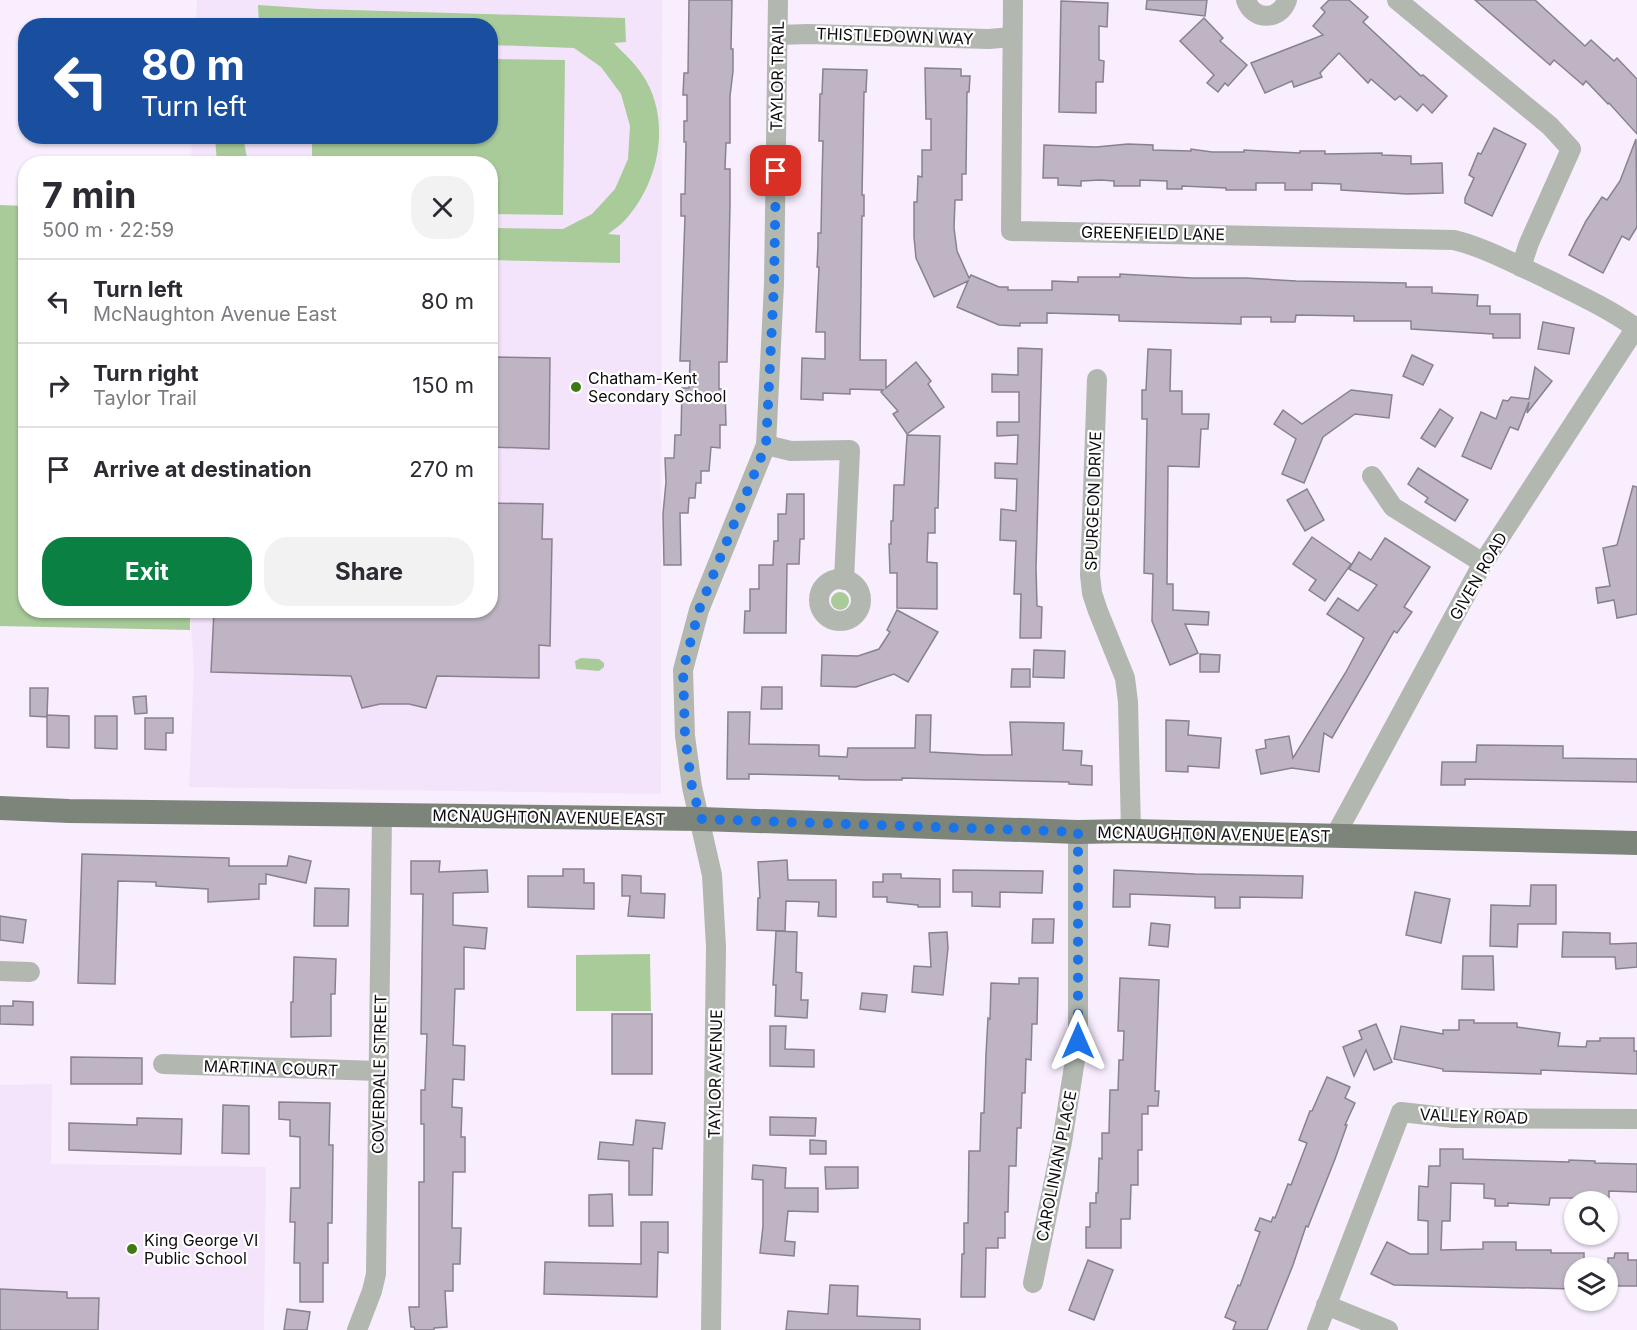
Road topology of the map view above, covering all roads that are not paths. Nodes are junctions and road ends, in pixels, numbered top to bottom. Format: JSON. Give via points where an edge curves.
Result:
{"nodes":[{"id":1,"x":778,"y":0,"type":"edge"},
{"id":2,"x":1013,"y":0,"type":"edge"},
{"id":3,"x":1246,"y":0,"type":"edge"},
{"id":4,"x":1287,"y":0,"type":"edge"},
{"id":5,"x":1397,"y":0,"type":"edge"},
{"id":6,"x":778,"y":35,"type":"junction"},
{"id":7,"x":1012,"y":37,"type":"junction"},
{"id":8,"x":1521,"y":267,"type":"junction"},
{"id":9,"x":1636,"y":327,"type":"edge"},
{"id":10,"x":1097,"y":379,"type":"dead end"},
{"id":11,"x":766,"y":445,"type":"junction"},
{"id":12,"x":1372,"y":476,"type":"dead end"},
{"id":13,"x":1483,"y":563,"type":"junction"},
{"id":14,"x":844,"y":580,"type":"dead end"},
{"id":15,"x":0,"y":808,"type":"edge"},
{"id":16,"x":382,"y":815,"type":"junction"},
{"id":17,"x":701,"y":819,"type":"junction"},
{"id":18,"x":1131,"y":831,"type":"junction"},
{"id":19,"x":1078,"y":832,"type":"junction"},
{"id":20,"x":1335,"y":836,"type":"junction"},
{"id":21,"x":1637,"y":843,"type":"edge"},
{"id":22,"x":0,"y":971,"type":"edge"},
{"id":23,"x":30,"y":972,"type":"dead end"},
{"id":24,"x":164,"y":1064,"type":"dead end"},
{"id":25,"x":379,"y":1071,"type":"junction"},
{"id":26,"x":1637,"y":1119,"type":"edge"},
{"id":27,"x":1033,"y":1283,"type":"dead end"},
{"id":28,"x":1326,"y":1305,"type":"junction"},
{"id":29,"x":357,"y":1330,"type":"edge"},
{"id":30,"x":711,"y":1330,"type":"edge"},
{"id":31,"x":1317,"y":1330,"type":"edge"},
{"id":32,"x":1388,"y":1330,"type":"edge"}],
"edges":[{"from":1,"to":6,"type":"street","name":"TAYLOR TRAIL"},
{"from":2,"to":7,"type":"street","name":"GREENFIELD LANE"},
{"from":3,"to":4,"type":"street","via":[[1256,14],[1270,16],[1282,9]]},
{"from":5,"to":8,"type":"street","via":[[1550,126],[1571,149]]},
{"from":6,"to":7,"type":"street","name":"THISTLEDOWN WAY"},
{"from":6,"to":11,"type":"street","name":"TAYLOR TRAIL","via":[[774,284]]},
{"from":7,"to":8,"type":"street","name":"GREENFIELD LANE","via":[[1011,231],[1454,240]]},
{"from":8,"to":9,"type":"street","name":"GREENFIELD LANE"},
{"from":9,"to":13,"type":"street","name":"GIVEN ROAD"},
{"from":10,"to":18,"type":"street","name":"SPURGEON DRIVE","via":[[1090,575],[1098,611],[1125,678]]},
{"from":11,"to":14,"type":"street","via":[[791,452],[850,450]]},
{"from":11,"to":17,"type":"street","name":"TAYLOR TRAIL","via":[[699,610],[683,670],[685,736]]},
{"from":12,"to":13,"type":"street","via":[[1393,507]]},
{"from":13,"to":20,"type":"street","name":"GIVEN ROAD"},
{"from":15,"to":16,"type":"main road","name":"MCNAUGHTON AVENUE EAST"},
{"from":16,"to":17,"type":"main road","name":"MCNAUGHTON AVENUE EAST"},
{"from":16,"to":25,"type":"street","name":"COVERDALE STREET"},
{"from":17,"to":19,"type":"main road","name":"MCNAUGHTON AVENUE EAST"},
{"from":17,"to":30,"type":"street","name":"TAYLOR AVENUE","via":[[712,874],[716,947]]},
{"from":18,"to":19,"type":"main road","name":"MCNAUGHTON AVENUE EAST"},
{"from":18,"to":20,"type":"main road","name":"MCNAUGHTON AVENUE EAST"},
{"from":19,"to":27,"type":"street","name":"CAROLINIAN PLACE","via":[[1078,1041]]},
{"from":20,"to":21,"type":"main road","name":"MCNAUGHTON AVENUE EAST"},
{"from":22,"to":23,"type":"street"},
{"from":24,"to":25,"type":"street","name":"MARTINA COURT"},
{"from":25,"to":29,"type":"street","name":"COVERDALE STREET","via":[[376,1274]]},
{"from":26,"to":28,"type":"street","name":"VALLEY ROAD","via":[[1454,1118],[1401,1112]]},
{"from":28,"to":31,"type":"street","name":"VALLEY ROAD"},
{"from":28,"to":32,"type":"street"}]}
